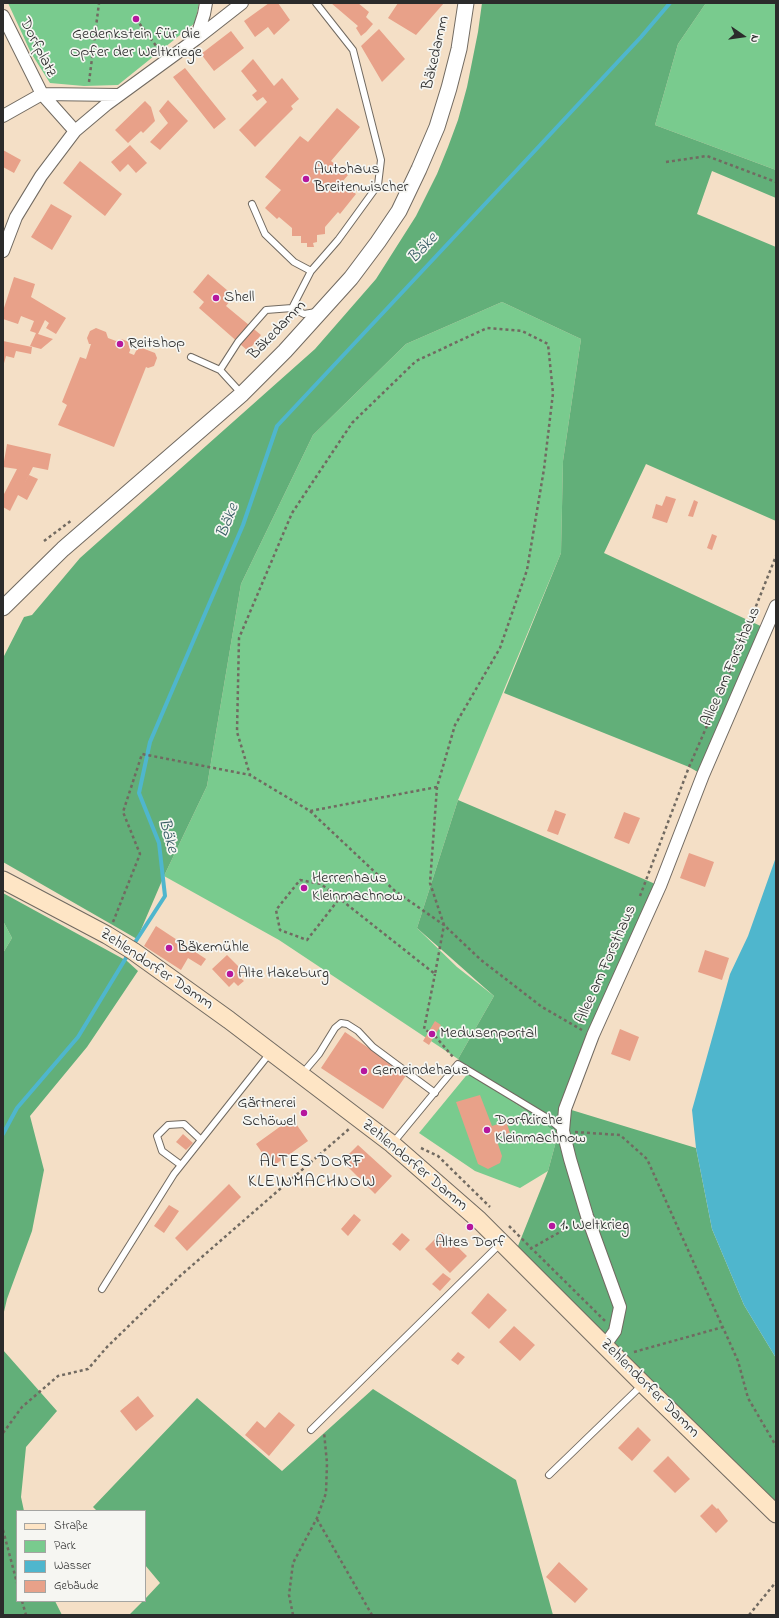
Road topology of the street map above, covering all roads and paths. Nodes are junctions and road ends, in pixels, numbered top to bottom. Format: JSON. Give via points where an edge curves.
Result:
{"nodes":[{"id":1,"x":99,"y":3,"type":"edge"},
{"id":2,"x":206,"y":3,"type":"edge"},
{"id":3,"x":242,"y":3,"type":"edge"},
{"id":4,"x":316,"y":3,"type":"edge"},
{"id":5,"x":466,"y":3,"type":"edge"},
{"id":6,"x":3,"y":16,"type":"edge"},
{"id":7,"x":136,"y":19,"type":"dead end"},
{"id":8,"x":196,"y":39,"type":"junction"},
{"id":9,"x":166,"y":59,"type":"junction"},
{"id":10,"x":42,"y":94,"type":"junction"},
{"id":11,"x":88,"y":94,"type":"junction"},
{"id":12,"x":119,"y":95,"type":"junction"},
{"id":13,"x":3,"y":116,"type":"edge"},
{"id":14,"x":75,"y":131,"type":"junction"},
{"id":15,"x":666,"y":162,"type":"dead end"},
{"id":16,"x":776,"y":182,"type":"edge"},
{"id":17,"x":252,"y":204,"type":"dead end"},
{"id":18,"x":3,"y":251,"type":"edge"},
{"id":19,"x":311,"y":271,"type":"junction"},
{"id":20,"x":292,"y":308,"type":"junction"},
{"id":21,"x":322,"y":312,"type":"junction"},
{"id":22,"x":191,"y":357,"type":"dead end"},
{"id":23,"x":220,"y":370,"type":"junction"},
{"id":24,"x":242,"y":394,"type":"junction"},
{"id":25,"x":776,"y":556,"type":"edge"},
{"id":26,"x":776,"y":606,"type":"edge"},
{"id":27,"x":3,"y":608,"type":"edge"},
{"id":28,"x":250,"y":775,"type":"junction"},
{"id":29,"x":437,"y":787,"type":"junction"},
{"id":30,"x":310,"y":812,"type":"junction"},
{"id":31,"x":3,"y":880,"type":"edge"},
{"id":32,"x":339,"y":898,"type":"junction"},
{"id":33,"x":637,"y":902,"type":"dead end"},
{"id":34,"x":444,"y":925,"type":"junction"},
{"id":35,"x":108,"y":935,"type":"junction"},
{"id":36,"x":435,"y":974,"type":"junction"},
{"id":37,"x":586,"y":1023,"type":"dead end"},
{"id":38,"x":428,"y":1032,"type":"dead end"},
{"id":39,"x":588,"y":1033,"type":"junction"},
{"id":40,"x":435,"y":1036,"type":"dead end"},
{"id":41,"x":271,"y":1052,"type":"junction"},
{"id":42,"x":458,"y":1064,"type":"junction"},
{"id":43,"x":301,"y":1075,"type":"junction"},
{"id":44,"x":435,"y":1093,"type":"junction"},
{"id":45,"x":360,"y":1119,"type":"junction"},
{"id":46,"x":563,"y":1131,"type":"junction"},
{"id":47,"x":201,"y":1140,"type":"junction"},
{"id":48,"x":392,"y":1144,"type":"junction"},
{"id":49,"x":181,"y":1165,"type":"junction"},
{"id":50,"x":587,"y":1216,"type":"junction"},
{"id":51,"x":501,"y":1243,"type":"junction"},
{"id":52,"x":514,"y":1256,"type":"junction"},
{"id":53,"x":102,"y":1289,"type":"dead end"},
{"id":54,"x":723,"y":1327,"type":"junction"},
{"id":55,"x":605,"y":1345,"type":"junction"},
{"id":56,"x":634,"y":1352,"type":"dead end"},
{"id":57,"x":643,"y":1384,"type":"junction"},
{"id":58,"x":322,"y":1418,"type":"junction"},
{"id":59,"x":310,"y":1430,"type":"dead end"},
{"id":60,"x":3,"y":1433,"type":"edge"},
{"id":61,"x":776,"y":1446,"type":"edge"},
{"id":62,"x":549,"y":1475,"type":"dead end"},
{"id":63,"x":776,"y":1514,"type":"edge"},
{"id":64,"x":317,"y":1518,"type":"junction"},
{"id":65,"x":3,"y":1530,"type":"edge"},
{"id":66,"x":16,"y":1579,"type":"edge"},
{"id":67,"x":776,"y":1582,"type":"edge"},
{"id":68,"x":22,"y":1602,"type":"edge"},
{"id":69,"x":26,"y":1615,"type":"edge"},
{"id":70,"x":293,"y":1615,"type":"edge"},
{"id":71,"x":372,"y":1615,"type":"edge"},
{"id":72,"x":749,"y":1615,"type":"edge"}],
"edges":[{"from":1,"to":11,"type":"path"},
{"from":2,"to":8,"type":"street"},
{"from":3,"to":8,"type":"street"},
{"from":4,"to":19,"type":"lane","via":[[353,50],[381,160],[378,185],[338,240]]},
{"from":5,"to":21,"type":"street","name":"Bäkedamm","via":[[450,88],[419,169],[399,211],[378,242]]},
{"from":6,"to":10,"type":"street","name":"Dorfplatz"},
{"from":7,"to":9,"type":"path"},
{"from":8,"to":9,"type":"street"},
{"from":9,"to":12,"type":"street"},
{"from":10,"to":11,"type":"street","name":"Dorfplatz"},
{"from":10,"to":13,"type":"street"},
{"from":10,"to":14,"type":"street","name":"Dorfplatz"},
{"from":11,"to":12,"type":"street","name":"Dorfplatz"},
{"from":12,"to":14,"type":"street"},
{"from":14,"to":18,"type":"street","via":[[41,176],[16,217]]},
{"from":15,"to":16,"type":"path","via":[[707,156]]},
{"from":17,"to":19,"type":"lane","via":[[265,234],[294,262]]},
{"from":19,"to":20,"type":"lane"},
{"from":20,"to":21,"type":"lane","via":[[304,314]]},
{"from":20,"to":23,"type":"lane","via":[[266,310],[238,342]]},
{"from":21,"to":24,"type":"street","name":"Bäkedamm"},
{"from":22,"to":23,"type":"lane"},
{"from":23,"to":24,"type":"lane"},
{"from":24,"to":27,"type":"street","name":"Bäkedamm","via":[[63,549]]},
{"from":25,"to":33,"type":"path","via":[[689,767]]},
{"from":26,"to":39,"type":"street","name":"Allee am Forsthaus","via":[[703,775],[660,886]]},
{"from":28,"to":29,"type":"path","via":[[237,732],[239,638],[292,513],[352,423],[416,361],[487,328],[522,331],[548,344],[553,393],[544,469],[527,570],[500,648],[455,725]]},
{"from":28,"to":30,"type":"path"},
{"from":28,"to":35,"type":"path","via":[[142,754],[123,812],[140,854]]},
{"from":29,"to":30,"type":"path"},
{"from":29,"to":34,"type":"path","via":[[430,883]]},
{"from":30,"to":34,"type":"path","via":[[395,891]]},
{"from":31,"to":35,"type":"main road","name":"Zehlendorfer Damm"},
{"from":32,"to":32,"type":"path","via":[[320,884],[300,880],[276,910],[280,930],[307,940]]},
{"from":32,"to":36,"type":"path"},
{"from":34,"to":36,"type":"path"},
{"from":34,"to":39,"type":"path","via":[[487,965],[542,1007]]},
{"from":35,"to":41,"type":"main road","name":"Zehlendorfer Damm"},
{"from":36,"to":38,"type":"path","via":[[424,1029]]},
{"from":37,"to":39,"type":"path"},
{"from":39,"to":46,"type":"street","name":"Allee am Forsthaus","via":[[565,1109]]},
{"from":40,"to":42,"type":"path"},
{"from":41,"to":43,"type":"main road","name":"Zehlendorfer Damm"},
{"from":41,"to":47,"type":"lane"},
{"from":42,"to":44,"type":"lane"},
{"from":42,"to":46,"type":"lane","via":[[549,1119]]},
{"from":43,"to":44,"type":"lane","via":[[341,1023],[358,1031],[373,1047]]},
{"from":43,"to":45,"type":"main road","name":"Zehlendorfer Damm"},
{"from":44,"to":48,"type":"lane"},
{"from":45,"to":48,"type":"main road","name":"Zehlendorfer Damm"},
{"from":45,"to":60,"type":"path","via":[[180,1276],[88,1369],[58,1376],[22,1407]]},
{"from":46,"to":50,"type":"street","name":"Allee am Forsthaus"},
{"from":46,"to":54,"type":"path","via":[[620,1135],[647,1159]]},
{"from":47,"to":49,"type":"lane"},
{"from":47,"to":49,"type":"lane","via":[[184,1124],[168,1125],[157,1136],[162,1151]]},
{"from":48,"to":51,"type":"main road","name":"Zehlendorfer Damm","via":[[479,1220]]},
{"from":49,"to":53,"type":"lane"},
{"from":50,"to":52,"type":"path"},
{"from":50,"to":55,"type":"street","name":"Allee am Forsthaus","via":[[620,1307],[615,1331]]},
{"from":51,"to":52,"type":"main road","name":"Zehlendorfer Damm"},
{"from":51,"to":58,"type":"lane"},
{"from":52,"to":55,"type":"main road","name":"Zehlendorfer Damm"},
{"from":54,"to":56,"type":"path"},
{"from":54,"to":61,"type":"path","via":[[738,1361],[748,1398]]},
{"from":55,"to":57,"type":"main road","name":"Zehlendorfer Damm"},
{"from":57,"to":62,"type":"lane"},
{"from":57,"to":63,"type":"main road","name":"Zehlendorfer Damm"},
{"from":58,"to":59,"type":"lane"},
{"from":58,"to":64,"type":"path","via":[[327,1463],[326,1493]]},
{"from":64,"to":70,"type":"path","via":[[294,1564],[289,1595]]},
{"from":64,"to":71,"type":"path"},
{"from":65,"to":66,"type":"path"},
{"from":67,"to":72,"type":"path"},
{"from":68,"to":69,"type":"path"}]}
